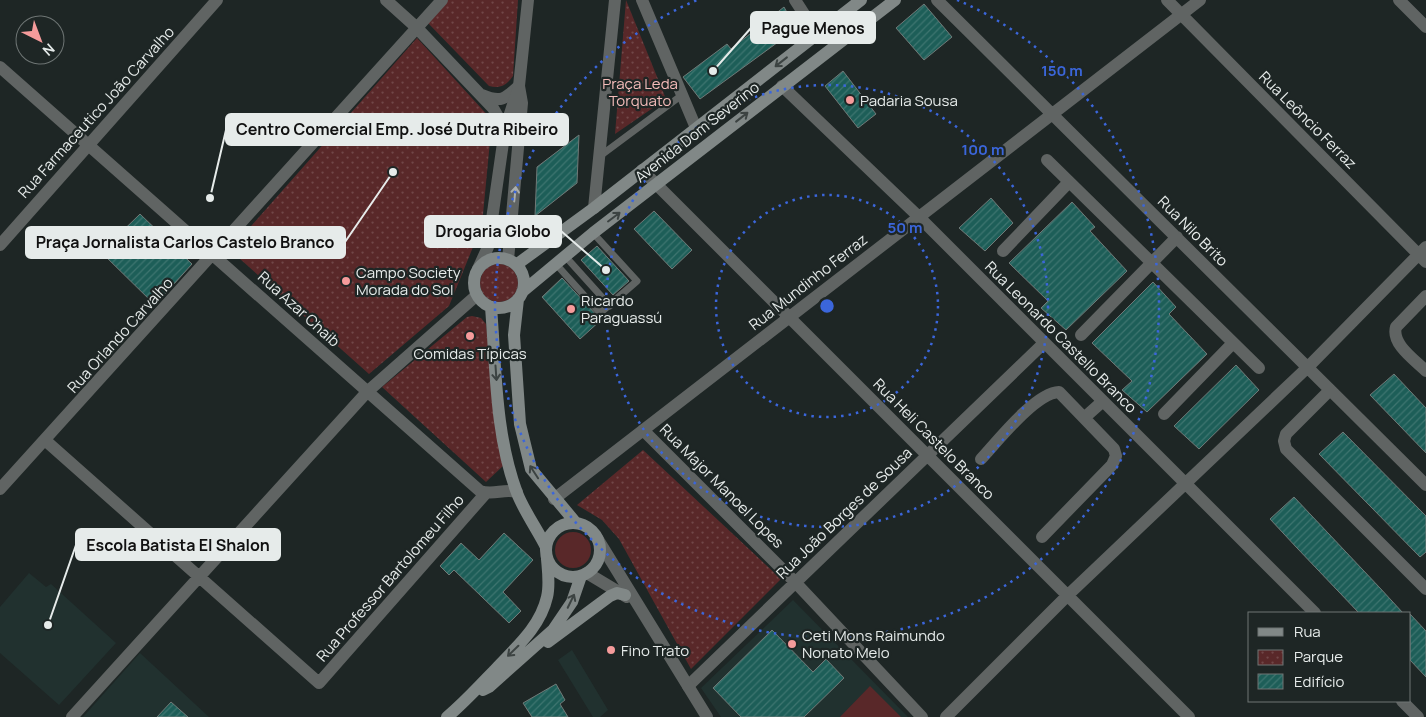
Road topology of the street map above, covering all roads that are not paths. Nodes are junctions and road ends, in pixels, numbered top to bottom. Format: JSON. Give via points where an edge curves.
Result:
{"nodes":[{"id":1,"x":217,"y":0,"type":"edge"},
{"id":2,"x":386,"y":0,"type":"edge"},
{"id":3,"x":442,"y":0,"type":"edge"},
{"id":4,"x":528,"y":0,"type":"edge"},
{"id":5,"x":614,"y":0,"type":"edge"},
{"id":6,"x":642,"y":0,"type":"edge"},
{"id":7,"x":795,"y":0,"type":"edge"},
{"id":8,"x":861,"y":0,"type":"edge"},
{"id":9,"x":895,"y":0,"type":"edge"},
{"id":10,"x":937,"y":0,"type":"edge"},
{"id":11,"x":1167,"y":0,"type":"edge"},
{"id":12,"x":1200,"y":0,"type":"edge"},
{"id":13,"x":1399,"y":0,"type":"edge"},
{"id":14,"x":1182,"y":14,"type":"junction"},
{"id":15,"x":416,"y":27,"type":"junction"},
{"id":16,"x":1426,"y":27,"type":"edge"},
{"id":17,"x":817,"y":34,"type":"junction"},
{"id":18,"x":0,"y":67,"type":"edge"},
{"id":19,"x":519,"y":86,"type":"junction"},
{"id":20,"x":782,"y":86,"type":"junction"},
{"id":21,"x":480,"y":94,"type":"junction"},
{"id":22,"x":682,"y":95,"type":"junction"},
{"id":23,"x":1053,"y":113,"type":"junction"},
{"id":24,"x":696,"y":128,"type":"junction"},
{"id":25,"x":505,"y":129,"type":"junction"},
{"id":26,"x":89,"y":143,"type":"junction"},
{"id":27,"x":599,"y":156,"type":"junction"},
{"id":28,"x":1047,"y":160,"type":"dead end"},
{"id":29,"x":642,"y":170,"type":"junction"},
{"id":30,"x":1069,"y":182,"type":"junction"},
{"id":31,"x":656,"y":185,"type":"junction"},
{"id":32,"x":594,"y":208,"type":"junction"},
{"id":33,"x":918,"y":217,"type":"junction"},
{"id":34,"x":593,"y":232,"type":"junction"},
{"id":35,"x":1177,"y":237,"type":"junction"},
{"id":36,"x":0,"y":245,"type":"edge"},
{"id":37,"x":1003,"y":251,"type":"dead end"},
{"id":38,"x":214,"y":255,"type":"junction"},
{"id":39,"x":1424,"y":255,"type":"edge"},
{"id":40,"x":560,"y":259,"type":"junction"},
{"id":41,"x":512,"y":262,"type":"junction"},
{"id":42,"x":1151,"y":263,"type":"junction"},
{"id":43,"x":478,"y":269,"type":"junction"},
{"id":44,"x":476,"y":295,"type":"junction"},
{"id":45,"x":520,"y":296,"type":"junction"},
{"id":46,"x":1426,"y":296,"type":"edge"},
{"id":47,"x":610,"y":306,"type":"junction"},
{"id":48,"x":491,"y":307,"type":"junction"},
{"id":49,"x":789,"y":317,"type":"junction"},
{"id":50,"x":1082,"y":335,"type":"dead end"},
{"id":51,"x":1044,"y":343,"type":"junction"},
{"id":52,"x":1233,"y":343,"type":"junction"},
{"id":53,"x":1308,"y":367,"type":"junction"},
{"id":54,"x":1259,"y":368,"type":"dead end"},
{"id":55,"x":1426,"y":371,"type":"edge"},
{"id":56,"x":1330,"y":390,"type":"junction"},
{"id":57,"x":367,"y":392,"type":"junction"},
{"id":58,"x":1103,"y":401,"type":"junction"},
{"id":59,"x":1164,"y":414,"type":"dead end"},
{"id":60,"x":1084,"y":418,"type":"junction"},
{"id":61,"x":643,"y":430,"type":"junction"},
{"id":62,"x":46,"y":441,"type":"junction"},
{"id":63,"x":928,"y":456,"type":"junction"},
{"id":64,"x":980,"y":459,"type":"dead end"},
{"id":65,"x":1186,"y":484,"type":"junction"},
{"id":66,"x":1426,"y":485,"type":"edge"},
{"id":67,"x":1,"y":487,"type":"edge"},
{"id":68,"x":517,"y":492,"type":"junction"},
{"id":69,"x":486,"y":493,"type":"junction"},
{"id":70,"x":554,"y":499,"type":"junction"},
{"id":71,"x":576,"y":523,"type":"junction"},
{"id":72,"x":1042,"y":537,"type":"dead end"},
{"id":73,"x":597,"y":538,"type":"junction"},
{"id":74,"x":547,"y":553,"type":"junction"},
{"id":75,"x":584,"y":575,"type":"junction"},
{"id":76,"x":201,"y":577,"type":"junction"},
{"id":77,"x":795,"y":582,"type":"junction"},
{"id":78,"x":1426,"y":589,"type":"edge"},
{"id":79,"x":625,"y":595,"type":"junction"},
{"id":80,"x":1068,"y":595,"type":"junction"},
{"id":81,"x":641,"y":611,"type":"junction"},
{"id":82,"x":1314,"y":612,"type":"edge"},
{"id":83,"x":518,"y":661,"type":"junction"},
{"id":84,"x":688,"y":686,"type":"junction"},
{"id":85,"x":474,"y":694,"type":"junction"},
{"id":86,"x":1403,"y":702,"type":"edge"},
{"id":87,"x":72,"y":717,"type":"edge"},
{"id":88,"x":447,"y":717,"type":"edge"},
{"id":89,"x":707,"y":717,"type":"edge"},
{"id":90,"x":922,"y":717,"type":"edge"},
{"id":91,"x":946,"y":717,"type":"edge"},
{"id":92,"x":1189,"y":717,"type":"edge"},
{"id":93,"x":1418,"y":717,"type":"edge"}],
"edges":[{"from":1,"to":26,"type":"street","name":"Rua Farmaceutico João Carvalho"},
{"from":2,"to":15,"type":"street"},
{"from":3,"to":15,"type":"street","name":"Rua Orlando Carvalho"},
{"from":4,"to":19,"type":"street"},
{"from":5,"to":27,"type":"street"},
{"from":6,"to":22,"type":"street"},
{"from":7,"to":17,"type":"street"},
{"from":8,"to":17,"type":"main road","name":"Avenida Dom Severino"},
{"from":9,"to":20,"type":"main road","name":"Avenida Dom Severino"},
{"from":10,"to":23,"type":"street","name":"Rua Nilo Brito"},
{"from":11,"to":14,"type":"street","name":"Rua Leôncio Ferraz"},
{"from":12,"to":14,"type":"street","name":"Rua Mundinho Ferraz"},
{"from":13,"to":16,"type":"street"},
{"from":14,"to":23,"type":"street","name":"Rua Mundinho Ferraz"},
{"from":14,"to":39,"type":"street","name":"Rua Leôncio Ferraz"},
{"from":15,"to":21,"type":"street"},
{"from":15,"to":38,"type":"street","name":"Rua Orlando Carvalho"},
{"from":17,"to":24,"type":"main road","name":"Avenida Dom Severino","one_way":true},
{"from":18,"to":26,"type":"street","name":"Rua Azar Chaib"},
{"from":19,"to":21,"type":"street","via":[[507,97],[495,100]]},
{"from":19,"to":25,"type":"street"},
{"from":41,"to":19,"type":"street","one_way":true,"via":[[522,103]]},
{"from":31,"to":20,"type":"main road","name":"Avenida Dom Severino","one_way":true},
{"from":20,"to":33,"type":"street","name":"Rua Leonardo Castello Branco"},
{"from":21,"to":25,"type":"street"},
{"from":22,"to":24,"type":"street"},
{"from":22,"to":27,"type":"lane"},
{"from":23,"to":33,"type":"street","name":"Rua Mundinho Ferraz"},
{"from":23,"to":35,"type":"street","name":"Rua Nilo Brito"},
{"from":24,"to":29,"type":"main road","name":"Avenida Dom Severino"},
{"from":25,"to":43,"type":"street","via":[[488,247]]},
{"from":26,"to":36,"type":"street","name":"Rua Farmaceutico João Carvalho"},
{"from":26,"to":38,"type":"street","name":"Rua Azar Chaib"},
{"from":27,"to":32,"type":"street"},
{"from":28,"to":30,"type":"street"},
{"from":29,"to":31,"type":"street","name":"Rua Heli Castelo Branco"},
{"from":29,"to":32,"type":"main road","name":"Avenida Dom Severino"},
{"from":30,"to":37,"type":"street"},
{"from":30,"to":42,"type":"street"},
{"from":34,"to":31,"type":"main road","name":"Avenida Dom Severino","one_way":true},
{"from":31,"to":49,"type":"street","name":"Rua Heli Castelo Branco"},
{"from":32,"to":41,"type":"main road","name":"Avenida Dom Severino"},
{"from":33,"to":49,"type":"street","name":"Rua Mundinho Ferraz"},
{"from":33,"to":51,"type":"street","name":"Rua Leonardo Castello Branco"},
{"from":34,"to":40,"type":"main road","name":"Avenida Dom Severino"},
{"from":34,"to":47,"type":"lane","via":[[637,281]]},
{"from":35,"to":42,"type":"street"},
{"from":35,"to":53,"type":"street","name":"Rua Nilo Brito"},
{"from":38,"to":57,"type":"street","name":"Rua Azar Chaib"},
{"from":38,"to":62,"type":"street","name":"Rua Orlando Carvalho"},
{"from":39,"to":53,"type":"street"},
{"from":40,"to":45,"type":"main road","name":"Avenida Dom Severino"},
{"from":40,"to":47,"type":"lane"},
{"from":40,"to":47,"type":"lane","via":[[600,314]]},
{"from":41,"to":43,"type":"main road","via":[[491,259]]},
{"from":41,"to":45,"type":"main road","via":[[523,278]]},
{"from":42,"to":50,"type":"street"},
{"from":42,"to":52,"type":"street"},
{"from":43,"to":44,"type":"main road","via":[[474,280]]},
{"from":44,"to":48,"type":"main road"},
{"from":44,"to":57,"type":"street"},
{"from":45,"to":48,"type":"main road","via":[[506,307]]},
{"from":70,"to":45,"type":"main road","one_way":true,"via":[[531,469],[520,424],[514,335]]},
{"from":46,"to":55,"type":"street","via":[[1396,327],[1394,334],[1396,341]]},
{"from":48,"to":68,"type":"main road","one_way":true,"via":[[502,434]]},
{"from":49,"to":61,"type":"street","name":"Rua Mundinho Ferraz"},
{"from":49,"to":63,"type":"street","name":"Rua Heli Castelo Branco"},
{"from":51,"to":58,"type":"street","name":"Rua Leonardo Castello Branco"},
{"from":51,"to":63,"type":"street","name":"Rua João Borges de Sousa"},
{"from":52,"to":54,"type":"street"},
{"from":52,"to":59,"type":"street"},
{"from":53,"to":56,"type":"street","name":"Rua Nilo Brito"},
{"from":53,"to":65,"type":"street"},
{"from":56,"to":66,"type":"street","name":"Rua Nilo Brito"},
{"from":56,"to":78,"type":"street","via":[[1286,434],[1286,449]]},
{"from":57,"to":69,"type":"street","name":"Rua Azar Chaib"},
{"from":57,"to":76,"type":"street"},
{"from":58,"to":60,"type":"street"},
{"from":58,"to":65,"type":"street","name":"Rua Leonardo Castello Branco"},
{"from":60,"to":64,"type":"street","via":[[1059,392],[1052,393],[1033,405]]},
{"from":60,"to":72,"type":"street","via":[[1114,448],[1116,456],[1112,465]]},
{"from":61,"to":70,"type":"street","name":"Rua Mundinho Ferraz"},
{"from":61,"to":77,"type":"street","name":"Rua Major Manoel Lopes"},
{"from":62,"to":67,"type":"street","name":"Rua Orlando Carvalho"},
{"from":62,"to":76,"type":"street"},
{"from":63,"to":77,"type":"street","name":"Rua João Borges de Sousa"},
{"from":63,"to":80,"type":"street","name":"Rua Heli Castelo Branco"},
{"from":65,"to":80,"type":"street"},
{"from":65,"to":82,"type":"street","name":"Rua Leonardo Castello Branco"},
{"from":68,"to":69,"type":"street","via":[[507,489]]},
{"from":68,"to":74,"type":"main road"},
{"from":69,"to":76,"type":"street","name":"Rua Professor Bartolomeu Filho","via":[[319,683]]},
{"from":70,"to":71,"type":"main road"},
{"from":71,"to":73,"type":"main road","via":[[592,531]]},
{"from":71,"to":74,"type":"main road","via":[[558,527],[549,537]]},
{"from":73,"to":75,"type":"main road","via":[[600,554],[593,568]]},
{"from":73,"to":81,"type":"street"},
{"from":74,"to":75,"type":"main road","via":[[551,566],[563,575]]},
{"from":74,"to":85,"type":"main road","one_way":true,"via":[[549,584],[542,612],[525,639]]},
{"from":75,"to":79,"type":"street"},
{"from":83,"to":75,"type":"main road","one_way":true,"via":[[553,630],[572,602]]},
{"from":76,"to":87,"type":"street"},
{"from":77,"to":84,"type":"street","name":"Rua João Borges de Sousa"},
{"from":77,"to":90,"type":"street","name":"Rua Major Manoel Lopes"},
{"from":79,"to":81,"type":"street"},
{"from":79,"to":83,"type":"main road","via":[[617,593],[610,596]]},
{"from":80,"to":91,"type":"street"},
{"from":80,"to":92,"type":"street","name":"Rua Heli Castelo Branco"},
{"from":81,"to":84,"type":"street"},
{"from":83,"to":85,"type":"main road","via":[[489,687]]},
{"from":84,"to":89,"type":"street"},
{"from":85,"to":88,"type":"main road"},
{"from":86,"to":93,"type":"street"}]}
